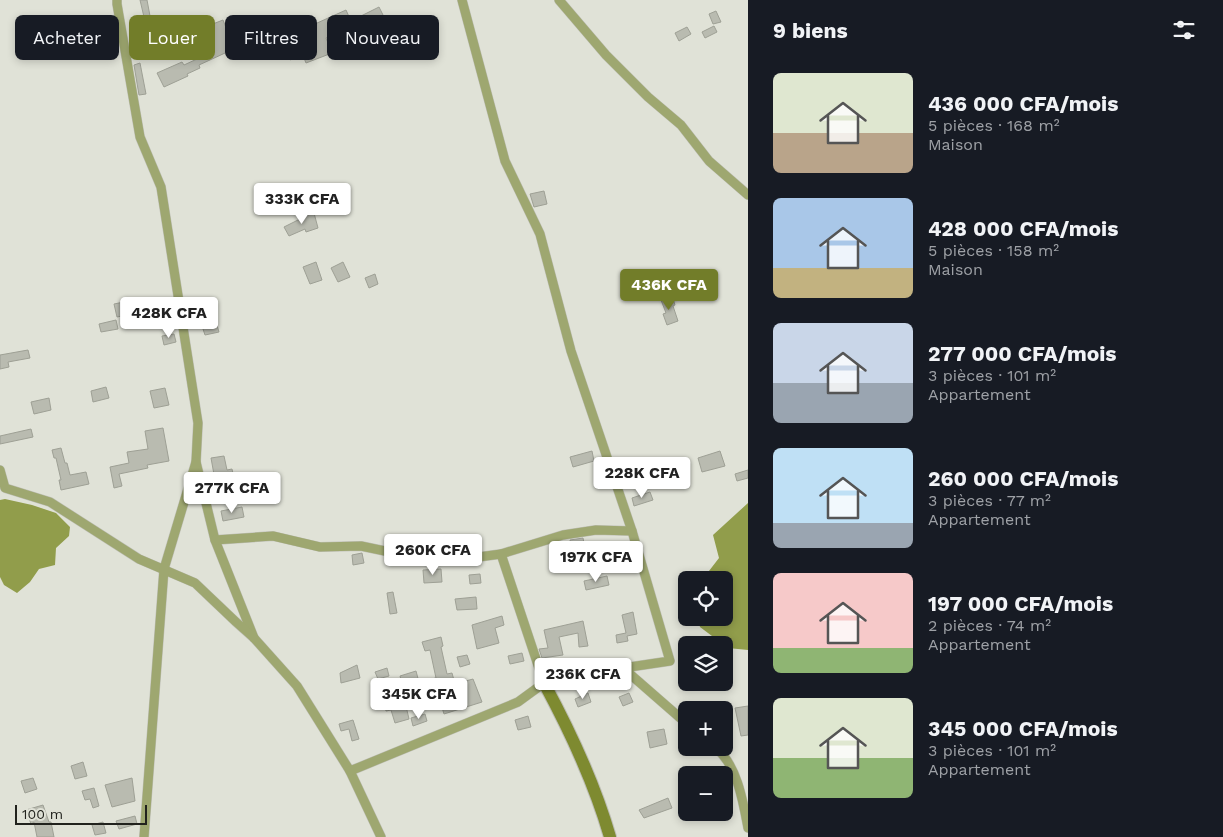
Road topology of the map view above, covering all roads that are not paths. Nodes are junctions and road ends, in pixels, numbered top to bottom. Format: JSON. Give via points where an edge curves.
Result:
{"nodes":[{"id":1,"x":118,"y":0,"type":"edge"},
{"id":2,"x":462,"y":0,"type":"edge"},
{"id":3,"x":559,"y":0,"type":"edge"},
{"id":4,"x":748,"y":195,"type":"edge"},
{"id":5,"x":196,"y":462,"type":"junction"},
{"id":6,"x":0,"y":470,"type":"edge"},
{"id":7,"x":2,"y":488,"type":"edge"},
{"id":8,"x":632,"y":531,"type":"junction"},
{"id":9,"x":214,"y":540,"type":"junction"},
{"id":10,"x":500,"y":554,"type":"junction"},
{"id":11,"x":164,"y":569,"type":"junction"},
{"id":12,"x":254,"y":638,"type":"junction"},
{"id":13,"x":623,"y":668,"type":"junction"},
{"id":14,"x":544,"y":683,"type":"junction"},
{"id":15,"x":678,"y":716,"type":"edge"},
{"id":16,"x":724,"y":756,"type":"edge"},
{"id":17,"x":350,"y":771,"type":"junction"},
{"id":18,"x":748,"y":828,"type":"edge"},
{"id":19,"x":144,"y":837,"type":"edge"},
{"id":20,"x":382,"y":837,"type":"edge"},
{"id":21,"x":610,"y":837,"type":"edge"}],
"edges":[{"from":1,"to":5,"type":"street","via":[[140,137],[161,187],[198,423]]},
{"from":2,"to":8,"type":"street","via":[[505,161],[540,234],[572,351]]},
{"from":3,"to":4,"type":"street","via":[[606,54],[681,125],[709,161]]},
{"from":5,"to":9,"type":"street"},
{"from":5,"to":11,"type":"street"},
{"from":6,"to":7,"type":"street"},
{"from":7,"to":11,"type":"street","via":[[50,502],[139,559]]},
{"from":8,"to":10,"type":"street","via":[[596,530],[563,535]]},
{"from":8,"to":13,"type":"street","via":[[670,661]]},
{"from":9,"to":10,"type":"street","via":[[273,536],[320,547],[361,546],[404,555],[471,558]]},
{"from":9,"to":12,"type":"street"},
{"from":10,"to":14,"type":"street"},
{"from":11,"to":12,"type":"street","via":[[195,584]]},
{"from":11,"to":19,"type":"street"},
{"from":12,"to":17,"type":"street","via":[[297,686]]},
{"from":13,"to":14,"type":"street","via":[[582,668]]},
{"from":13,"to":15,"type":"street"},
{"from":14,"to":17,"type":"street","via":[[518,702]]},
{"from":14,"to":21,"type":"street","via":[[565,721]]},
{"from":16,"to":18,"type":"street","via":[[741,792]]},
{"from":17,"to":20,"type":"street"}]}
